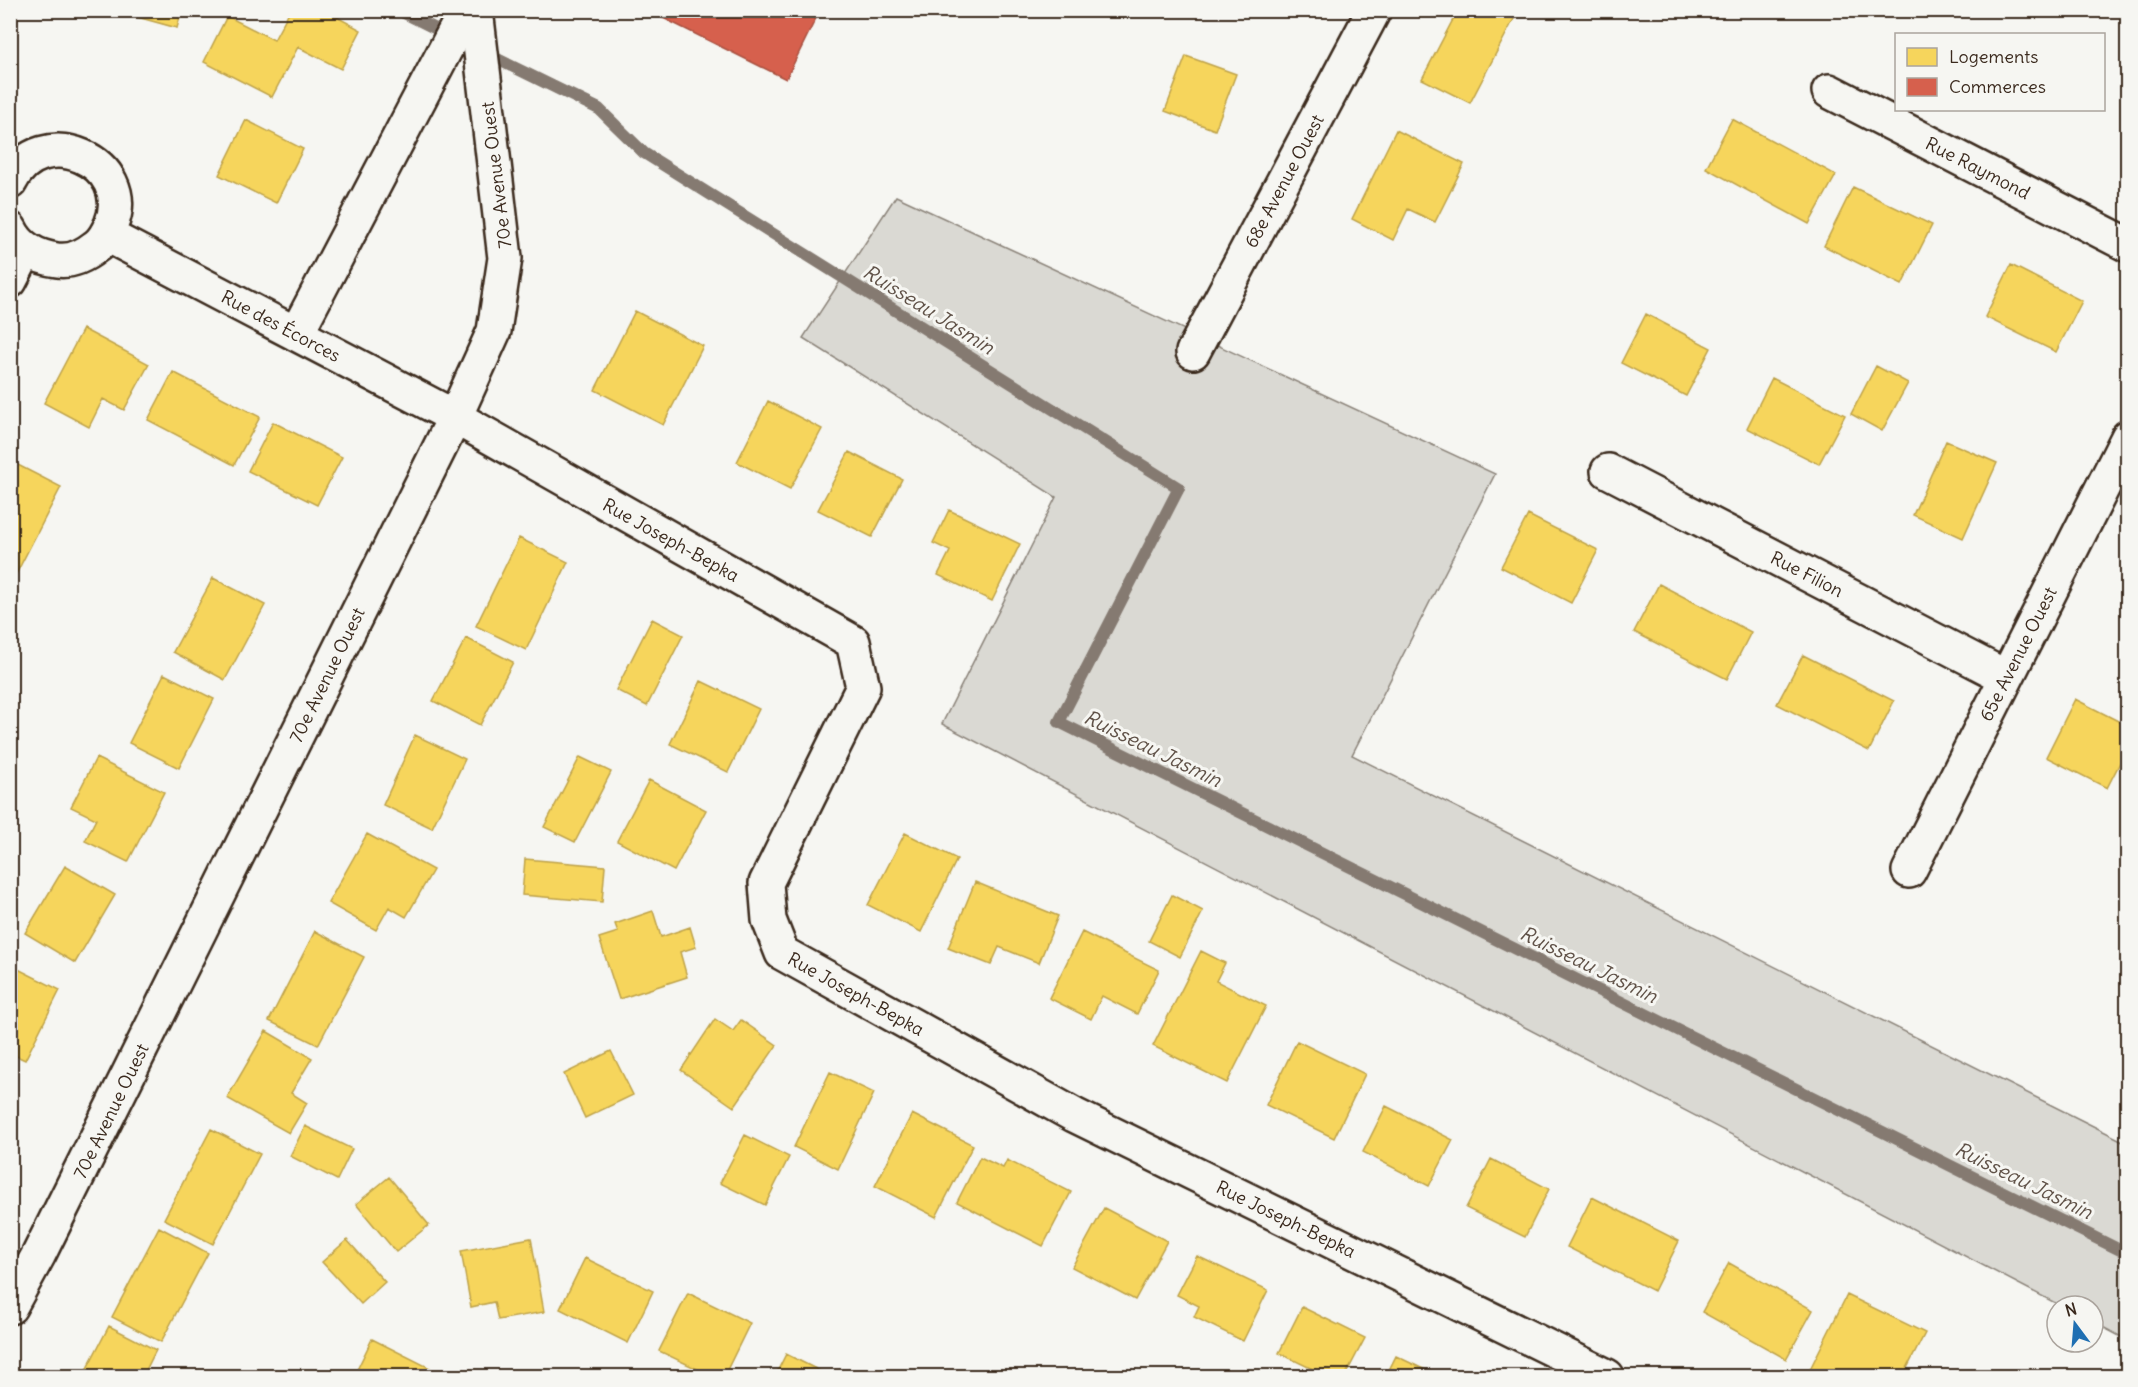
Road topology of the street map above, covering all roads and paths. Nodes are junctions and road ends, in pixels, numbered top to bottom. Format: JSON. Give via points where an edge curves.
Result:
{"nodes":[{"id":1,"x":466,"y":10,"type":"edge"},
{"id":2,"x":476,"y":10,"type":"edge"},
{"id":3,"x":1374,"y":10,"type":"edge"},
{"id":4,"x":1829,"y":91,"type":"dead end"},
{"id":5,"x":10,"y":182,"type":"edge"},
{"id":6,"x":107,"y":235,"type":"junction"},
{"id":7,"x":18,"y":239,"type":"edge"},
{"id":8,"x":2127,"y":245,"type":"edge"},
{"id":9,"x":10,"y":281,"type":"edge"},
{"id":10,"x":296,"y":334,"type":"junction"},
{"id":11,"x":1193,"y":352,"type":"dead end"},
{"id":12,"x":454,"y":417,"type":"junction"},
{"id":13,"x":2127,"y":437,"type":"edge"},
{"id":14,"x":1608,"y":471,"type":"dead end"},
{"id":15,"x":2006,"y":677,"type":"junction"},
{"id":16,"x":1909,"y":871,"type":"dead end"},
{"id":17,"x":10,"y":1306,"type":"edge"},
{"id":18,"x":1606,"y":1377,"type":"edge"}],
"edges":[{"from":1,"to":10,"type":"street"},
{"from":2,"to":12,"type":"street","name":"70e Avenue Ouest","via":[[506,258],[494,331]]},
{"from":3,"to":11,"type":"street","name":"68e Avenue Ouest"},
{"from":4,"to":8,"type":"street","name":"Rue Raymond"},
{"from":5,"to":6,"type":"street","via":[[24,163],[40,153],[78,153],[95,163],[108,178],[115,198],[114,217]]},
{"from":6,"to":7,"type":"street","via":[[81,256],[62,261],[43,258]]},
{"from":6,"to":10,"type":"street","name":"Rue des Écorces"},
{"from":7,"to":9,"type":"street"},
{"from":10,"to":12,"type":"street","name":"Rue des Écorces"},
{"from":12,"to":17,"type":"street","name":"70e Avenue Ouest","via":[[50,1233]]},
{"from":12,"to":18,"type":"street","name":"Rue Joseph-Bepka","via":[[853,642],[863,687],[766,883],[769,920],[782,953],[1074,1115]]},
{"from":13,"to":15,"type":"street","name":"65e Avenue Ouest"},
{"from":14,"to":15,"type":"street","name":"Rue Filion"},
{"from":15,"to":16,"type":"street","name":"65e Avenue Ouest"}]}
